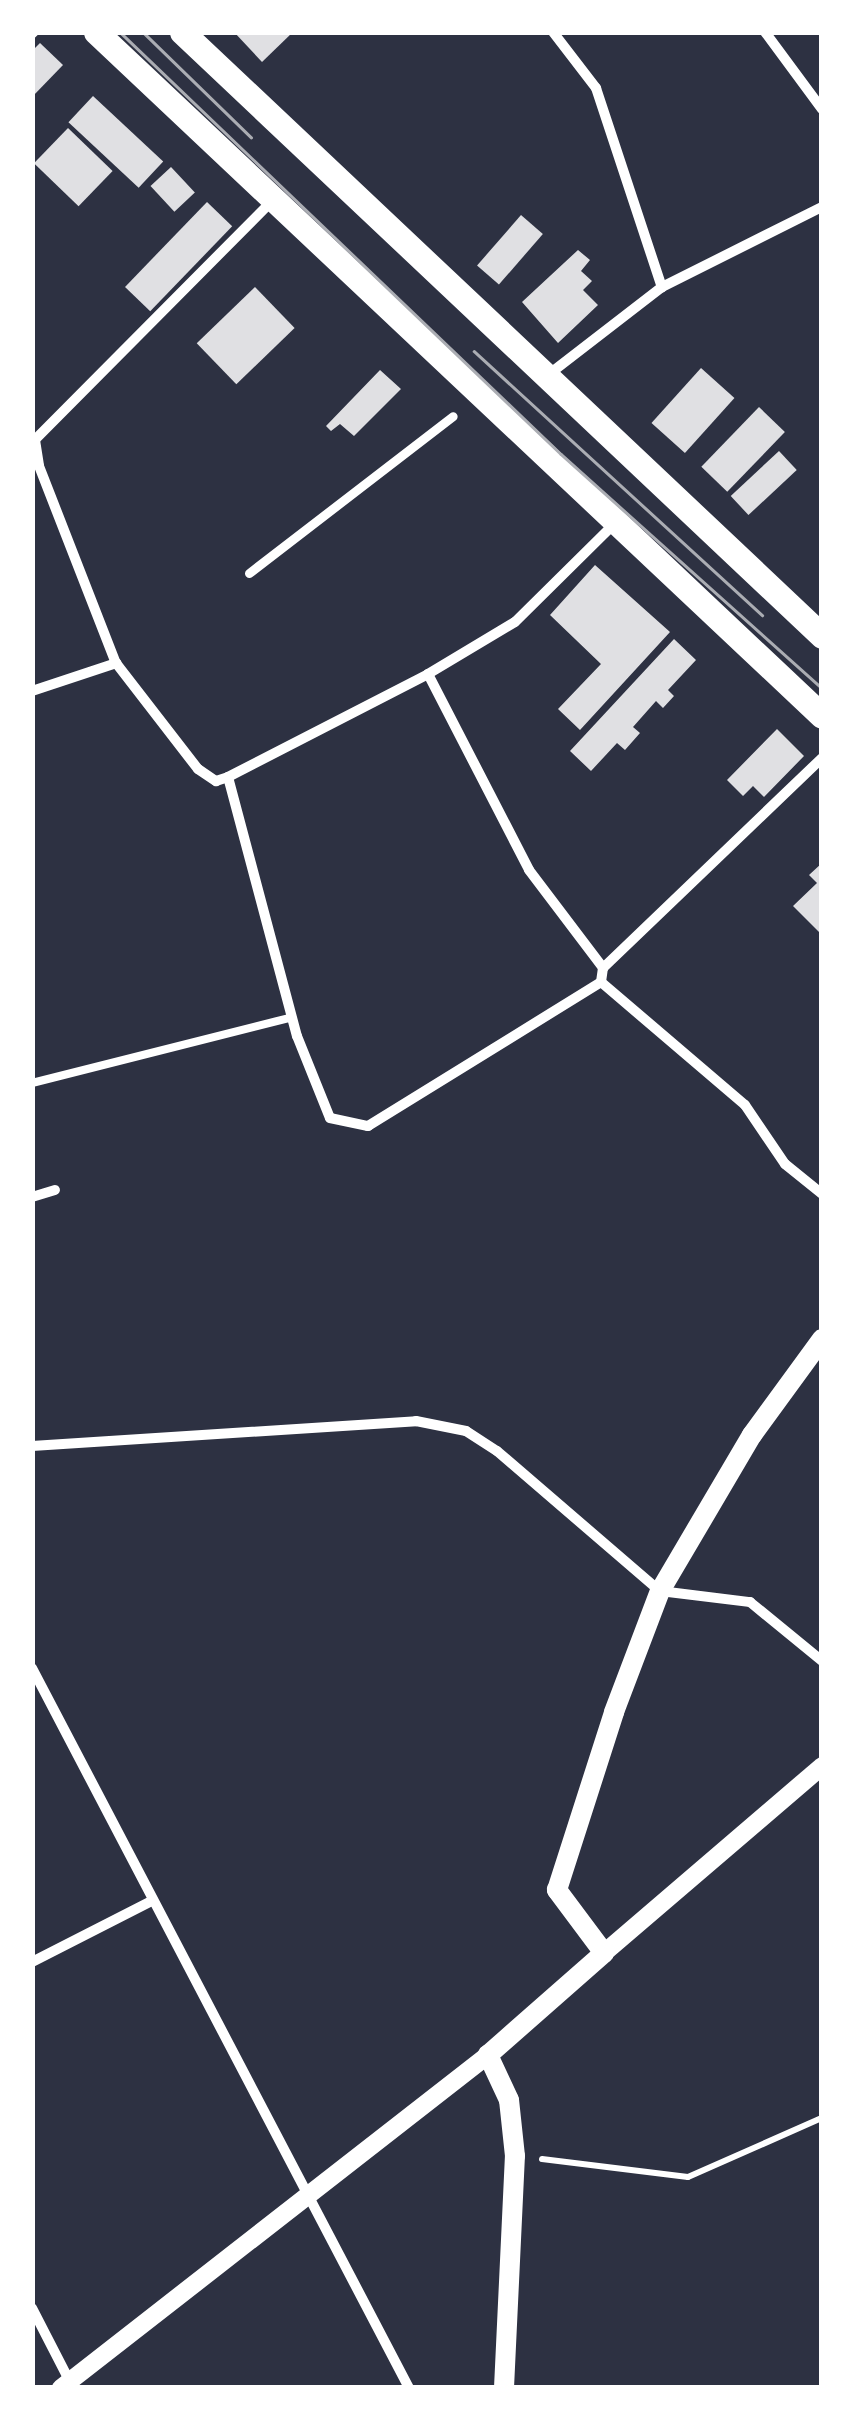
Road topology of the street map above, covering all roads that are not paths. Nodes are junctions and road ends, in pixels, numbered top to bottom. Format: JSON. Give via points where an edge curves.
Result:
{"nodes":[{"id":1,"x":96,"y":32,"type":"edge"},
{"id":2,"x":182,"y":32,"type":"edge"},
{"id":3,"x":553,"y":32,"type":"edge"},
{"id":4,"x":765,"y":32,"type":"edge"},
{"id":5,"x":822,"y":108,"type":"edge"},
{"id":6,"x":270,"y":203,"type":"junction"},
{"id":7,"x":822,"y":208,"type":"edge"},
{"id":8,"x":662,"y":287,"type":"junction"},
{"id":9,"x":543,"y":379,"type":"junction"},
{"id":10,"x":453,"y":416,"type":"dead end"},
{"id":11,"x":34,"y":437,"type":"edge"},
{"id":12,"x":36,"y":468,"type":"edge"},
{"id":13,"x":613,"y":524,"type":"junction"},
{"id":14,"x":249,"y":573,"type":"dead end"},
{"id":15,"x":822,"y":636,"type":"edge"},
{"id":16,"x":116,"y":663,"type":"junction"},
{"id":17,"x":428,"y":674,"type":"junction"},
{"id":18,"x":32,"y":691,"type":"edge"},
{"id":19,"x":822,"y":716,"type":"edge"},
{"id":20,"x":822,"y":758,"type":"edge"},
{"id":21,"x":228,"y":777,"type":"junction"},
{"id":22,"x":604,"y":968,"type":"junction"},
{"id":23,"x":601,"y":982,"type":"junction"},
{"id":24,"x":292,"y":1017,"type":"junction"},
{"id":25,"x":32,"y":1083,"type":"edge"},
{"id":26,"x":55,"y":1190,"type":"dead end"},
{"id":27,"x":822,"y":1194,"type":"edge"},
{"id":28,"x":32,"y":1196,"type":"edge"},
{"id":29,"x":822,"y":1339,"type":"edge"},
{"id":30,"x":32,"y":1446,"type":"edge"},
{"id":31,"x":660,"y":1591,"type":"junction"},
{"id":32,"x":822,"y":1661,"type":"edge"},
{"id":33,"x":32,"y":1668,"type":"edge"},
{"id":34,"x":822,"y":1766,"type":"edge"},
{"id":35,"x":150,"y":1902,"type":"junction"},
{"id":36,"x":604,"y":1953,"type":"junction"},
{"id":37,"x":32,"y":1962,"type":"edge"},
{"id":38,"x":488,"y":2054,"type":"junction"},
{"id":39,"x":310,"y":2196,"type":"junction"},
{"id":40,"x":32,"y":2308,"type":"edge"},
{"id":41,"x":68,"y":2386,"type":"edge"},
{"id":42,"x":409,"y":2388,"type":"edge"},
{"id":43,"x":504,"y":2388,"type":"edge"}],
"edges":[{"from":1,"to":6,"type":"main road"},
{"from":2,"to":9,"type":"main road"},
{"from":3,"to":8,"type":"street","via":[[596,88]]},
{"from":4,"to":5,"type":"street"},
{"from":6,"to":11,"type":"street"},
{"from":6,"to":13,"type":"main road"},
{"from":7,"to":8,"type":"street"},
{"from":8,"to":9,"type":"street"},
{"from":9,"to":15,"type":"main road"},
{"from":10,"to":14,"type":"street"},
{"from":11,"to":12,"type":"street"},
{"from":12,"to":16,"type":"street"},
{"from":13,"to":17,"type":"street","via":[[515,622]]},
{"from":13,"to":19,"type":"main road"},
{"from":16,"to":18,"type":"street"},
{"from":16,"to":21,"type":"street","via":[[198,769],[216,781]]},
{"from":17,"to":21,"type":"street"},
{"from":17,"to":22,"type":"street","via":[[529,870]]},
{"from":20,"to":22,"type":"street"},
{"from":21,"to":24,"type":"street"},
{"from":22,"to":23,"type":"street"},
{"from":23,"to":24,"type":"street","via":[[368,1126],[330,1118]]},
{"from":23,"to":27,"type":"street","via":[[745,1106],[784,1164]]},
{"from":24,"to":25,"type":"lane"},
{"from":26,"to":28,"type":"street"},
{"from":29,"to":31,"type":"main road","via":[[752,1435]]},
{"from":30,"to":31,"type":"street","via":[[416,1421],[466,1431]]},
{"from":31,"to":32,"type":"street","via":[[750,1602]]},
{"from":31,"to":36,"type":"main road","via":[[557,1890]]},
{"from":33,"to":35,"type":"street"},
{"from":34,"to":36,"type":"street"},
{"from":35,"to":37,"type":"street"},
{"from":35,"to":39,"type":"street"},
{"from":36,"to":38,"type":"main road"},
{"from":38,"to":39,"type":"street"},
{"from":38,"to":43,"type":"main road","via":[[509,2100],[516,2156]]},
{"from":39,"to":41,"type":"street"},
{"from":39,"to":42,"type":"street"},
{"from":40,"to":41,"type":"street"}]}
